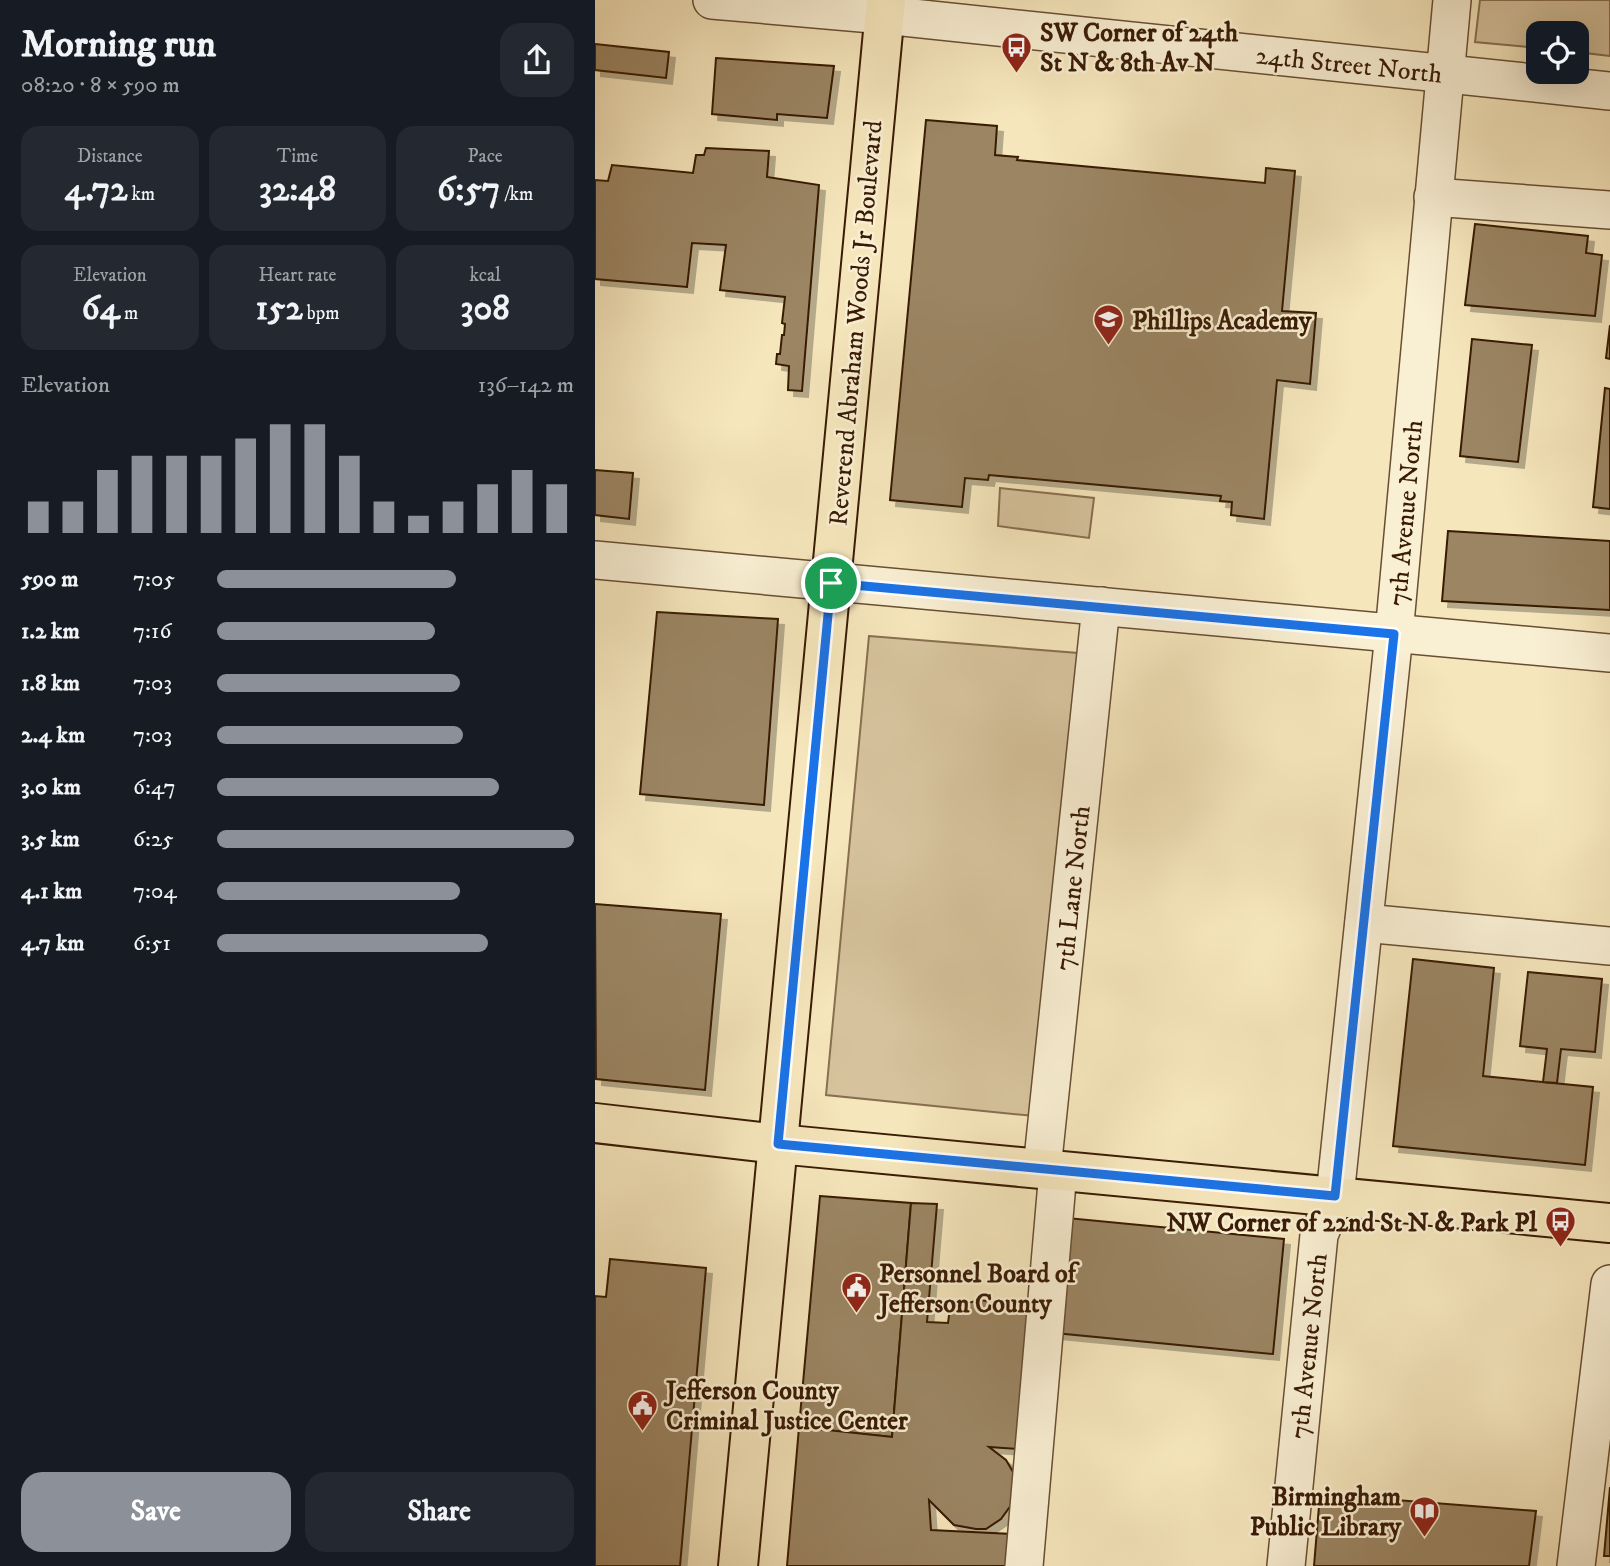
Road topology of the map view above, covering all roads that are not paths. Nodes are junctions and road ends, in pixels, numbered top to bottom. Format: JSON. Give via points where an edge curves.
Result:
{"nodes":[{"id":1,"x":712,"y":0,"type":"edge"},
{"id":2,"x":1452,"y":0,"type":"edge"},
{"id":3,"x":885,"y":7,"type":"edge"},
{"id":4,"x":1444,"y":74,"type":"junction"},
{"id":5,"x":1610,"y":91,"type":"edge"},
{"id":6,"x":1433,"y":197,"type":"junction"},
{"id":7,"x":1610,"y":210,"type":"edge"},
{"id":8,"x":595,"y":560,"type":"edge"},
{"id":9,"x":831,"y":583,"type":"junction"},
{"id":10,"x":1101,"y":607,"type":"junction"},
{"id":11,"x":1394,"y":634,"type":"junction"},
{"id":12,"x":1610,"y":653,"type":"edge"},
{"id":13,"x":1364,"y":923,"type":"junction"},
{"id":14,"x":1610,"y":946,"type":"edge"},
{"id":15,"x":595,"y":1123,"type":"edge"},
{"id":16,"x":778,"y":1144,"type":"junction"},
{"id":17,"x":1050,"y":1170,"type":"junction"},
{"id":18,"x":1335,"y":1196,"type":"junction"},
{"id":19,"x":1610,"y":1223,"type":"edge"},
{"id":20,"x":1610,"y":1284,"type":"edge"},
{"id":21,"x":738,"y":1566,"type":"edge"},
{"id":22,"x":1024,"y":1566,"type":"edge"},
{"id":23,"x":1286,"y":1566,"type":"edge"},
{"id":24,"x":1576,"y":1566,"type":"edge"}],
"edges":[{"from":1,"to":3,"type":"street","name":"24th Street North"},
{"from":2,"to":4,"type":"street","name":"7th Avenue North"},
{"from":3,"to":4,"type":"street","name":"24th Street North"},
{"from":3,"to":9,"type":"main road","name":"Reverend Abraham Woods Jr Boulevard"},
{"from":4,"to":5,"type":"street","name":"24th Street North"},
{"from":4,"to":6,"type":"street","name":"7th Avenue North"},
{"from":6,"to":7,"type":"street"},
{"from":6,"to":11,"type":"street","name":"7th Avenue North"},
{"from":8,"to":9,"type":"street"},
{"from":9,"to":10,"type":"street"},
{"from":9,"to":16,"type":"main road","name":"Reverend Abraham Woods Jr Boulevard"},
{"from":10,"to":11,"type":"street"},
{"from":10,"to":17,"type":"street","name":"7th Lane North"},
{"from":11,"to":12,"type":"street"},
{"from":11,"to":13,"type":"street","name":"7th Avenue North"},
{"from":13,"to":14,"type":"street"},
{"from":13,"to":18,"type":"street","name":"7th Avenue North"},
{"from":15,"to":16,"type":"main road"},
{"from":16,"to":17,"type":"main road"},
{"from":16,"to":21,"type":"main road","name":"Reverend Abraham Woods Jr Boulevard"},
{"from":17,"to":18,"type":"main road"},
{"from":17,"to":22,"type":"street","name":"7th Lane North"},
{"from":18,"to":19,"type":"main road"},
{"from":18,"to":23,"type":"street","name":"7th Avenue North","via":[[1319,1235]]},
{"from":20,"to":24,"type":"street"}]}
